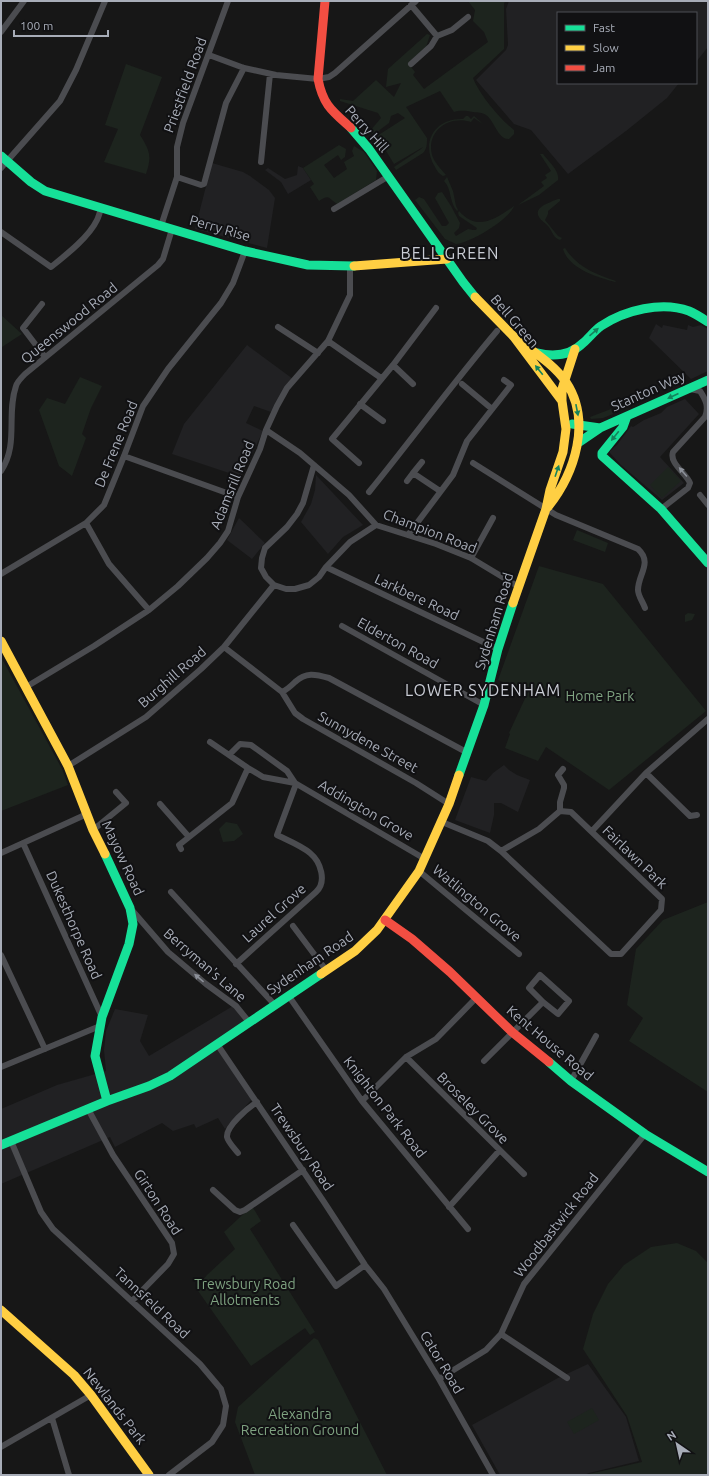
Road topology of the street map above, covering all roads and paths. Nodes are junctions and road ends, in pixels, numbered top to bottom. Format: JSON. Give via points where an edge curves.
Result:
{"nodes":[{"id":1,"x":24,"y":1,"type":"edge"},
{"id":2,"x":105,"y":1,"type":"edge"},
{"id":3,"x":228,"y":1,"type":"edge"},
{"id":4,"x":325,"y":1,"type":"edge"},
{"id":5,"x":413,"y":3,"type":"edge"},
{"id":6,"x":468,"y":17,"type":"dead end"},
{"id":7,"x":1,"y":32,"type":"edge"},
{"id":8,"x":437,"y":36,"type":"junction"},
{"id":9,"x":209,"y":55,"type":"junction"},
{"id":10,"x":411,"y":64,"type":"dead end"},
{"id":11,"x":244,"y":68,"type":"junction"},
{"id":12,"x":270,"y":74,"type":"junction"},
{"id":13,"x":318,"y":79,"type":"junction"},
{"id":14,"x":3,"y":162,"type":"edge"},
{"id":15,"x":261,"y":162,"type":"dead end"},
{"id":16,"x":389,"y":176,"type":"junction"},
{"id":17,"x":177,"y":177,"type":"junction"},
{"id":18,"x":101,"y":208,"type":"junction"},
{"id":19,"x":334,"y":209,"type":"dead end"},
{"id":20,"x":161,"y":226,"type":"junction"},
{"id":21,"x":172,"y":229,"type":"junction"},
{"id":22,"x":1,"y":232,"type":"edge"},
{"id":23,"x":245,"y":251,"type":"junction"},
{"id":24,"x":447,"y":259,"type":"junction"},
{"id":25,"x":350,"y":266,"type":"junction"},
{"id":26,"x":42,"y":304,"type":"dead end"},
{"id":27,"x":436,"y":308,"type":"dead end"},
{"id":28,"x":708,"y":322,"type":"edge"},
{"id":29,"x":278,"y":326,"type":"dead end"},
{"id":30,"x":497,"y":331,"type":"dead end"},
{"id":31,"x":514,"y":337,"type":"junction"},
{"id":32,"x":328,"y":341,"type":"junction"},
{"id":33,"x":576,"y":349,"type":"junction"},
{"id":34,"x":318,"y":353,"type":"junction"},
{"id":35,"x":535,"y":353,"type":"junction"},
{"id":36,"x":45,"y":357,"type":"junction"},
{"id":37,"x":393,"y":365,"type":"junction"},
{"id":38,"x":381,"y":378,"type":"junction"},
{"id":39,"x":564,"y":379,"type":"junction"},
{"id":40,"x":504,"y":380,"type":"dead end"},
{"id":41,"x":708,"y":380,"type":"edge"},
{"id":42,"x":413,"y":384,"type":"dead end"},
{"id":43,"x":462,"y":384,"type":"dead end"},
{"id":44,"x":688,"y":389,"type":"junction"},
{"id":45,"x":562,"y":402,"type":"junction"},
{"id":46,"x":360,"y":404,"type":"junction"},
{"id":47,"x":492,"y":408,"type":"junction"},
{"id":48,"x":627,"y":416,"type":"junction"},
{"id":49,"x":383,"y":421,"type":"dead end"},
{"id":50,"x":566,"y":425,"type":"junction"},
{"id":51,"x":578,"y":426,"type":"junction"},
{"id":52,"x":600,"y":428,"type":"junction"},
{"id":53,"x":266,"y":430,"type":"junction"},
{"id":54,"x":578,"y":443,"type":"junction"},
{"id":55,"x":124,"y":456,"type":"junction"},
{"id":56,"x":422,"y":462,"type":"dead end"},
{"id":57,"x":359,"y":463,"type":"dead end"},
{"id":58,"x":473,"y":463,"type":"dead end"},
{"id":59,"x":314,"y":465,"type":"junction"},
{"id":60,"x":1,"y":471,"type":"edge"},
{"id":61,"x":414,"y":473,"type":"junction"},
{"id":62,"x":407,"y":481,"type":"dead end"},
{"id":63,"x":440,"y":491,"type":"junction"},
{"id":64,"x":369,"y":492,"type":"dead end"},
{"id":65,"x":700,"y":495,"type":"dead end"},
{"id":66,"x":238,"y":497,"type":"junction"},
{"id":67,"x":708,"y":505,"type":"edge"},
{"id":68,"x":546,"y":509,"type":"junction"},
{"id":69,"x":661,"y":509,"type":"junction"},
{"id":70,"x":493,"y":518,"type":"dead end"},
{"id":71,"x":86,"y":523,"type":"junction"},
{"id":72,"x":376,"y":525,"type":"junction"},
{"id":73,"x":408,"y":535,"type":"junction"},
{"id":74,"x":470,"y":558,"type":"junction"},
{"id":75,"x":708,"y":563,"type":"edge"},
{"id":76,"x":326,"y":567,"type":"junction"},
{"id":77,"x":1,"y":574,"type":"edge"},
{"id":78,"x":274,"y":585,"type":"junction"},
{"id":79,"x":519,"y":587,"type":"junction"},
{"id":80,"x":645,"y":608,"type":"dead end"},
{"id":81,"x":149,"y":610,"type":"junction"},
{"id":82,"x":342,"y":626,"type":"dead end"},
{"id":83,"x":1,"y":641,"type":"edge"},
{"id":84,"x":224,"y":647,"type":"junction"},
{"id":85,"x":498,"y":649,"type":"junction"},
{"id":86,"x":26,"y":687,"type":"junction"},
{"id":87,"x":282,"y":692,"type":"junction"},
{"id":88,"x":484,"y":705,"type":"junction"},
{"id":89,"x":708,"y":719,"type":"edge"},
{"id":90,"x":210,"y":742,"type":"dead end"},
{"id":91,"x":468,"y":753,"type":"junction"},
{"id":92,"x":230,"y":755,"type":"junction"},
{"id":93,"x":68,"y":766,"type":"junction"},
{"id":94,"x":248,"y":768,"type":"junction"},
{"id":95,"x":563,"y":769,"type":"dead end"},
{"id":96,"x":646,"y":773,"type":"junction"},
{"id":97,"x":295,"y":783,"type":"junction"},
{"id":98,"x":116,"y":792,"type":"dead end"},
{"id":99,"x":160,"y":804,"type":"dead end"},
{"id":100,"x":449,"y":804,"type":"junction"},
{"id":101,"x":560,"y":811,"type":"junction"},
{"id":102,"x":87,"y":814,"type":"junction"},
{"id":103,"x":697,"y":815,"type":"dead end"},
{"id":104,"x":442,"y":822,"type":"junction"},
{"id":105,"x":93,"y":830,"type":"junction"},
{"id":106,"x":592,"y":831,"type":"junction"},
{"id":107,"x":189,"y":837,"type":"junction"},
{"id":108,"x":23,"y":843,"type":"junction"},
{"id":109,"x":181,"y":849,"type":"dead end"},
{"id":110,"x":501,"y":851,"type":"junction"},
{"id":111,"x":1,"y":853,"type":"edge"},
{"id":112,"x":425,"y":859,"type":"junction"},
{"id":113,"x":419,"y":871,"type":"junction"},
{"id":114,"x":171,"y":892,"type":"dead end"},
{"id":115,"x":130,"y":908,"type":"junction"},
{"id":116,"x":385,"y":920,"type":"junction"},
{"id":117,"x":293,"y":926,"type":"dead end"},
{"id":118,"x":519,"y":954,"type":"dead end"},
{"id":119,"x":1,"y":955,"type":"edge"},
{"id":120,"x":236,"y":964,"type":"junction"},
{"id":121,"x":326,"y":970,"type":"junction"},
{"id":122,"x":288,"y":995,"type":"junction"},
{"id":123,"x":477,"y":997,"type":"junction"},
{"id":124,"x":543,"y":1002,"type":"junction"},
{"id":125,"x":274,"y":1004,"type":"junction"},
{"id":126,"x":101,"y":1021,"type":"junction"},
{"id":127,"x":249,"y":1022,"type":"junction"},
{"id":128,"x":512,"y":1032,"type":"junction"},
{"id":129,"x":596,"y":1036,"type":"dead end"},
{"id":130,"x":217,"y":1044,"type":"junction"},
{"id":131,"x":45,"y":1049,"type":"junction"},
{"id":132,"x":406,"y":1057,"type":"junction"},
{"id":133,"x":484,"y":1061,"type":"dead end"},
{"id":134,"x":1,"y":1067,"type":"edge"},
{"id":135,"x":571,"y":1081,"type":"junction"},
{"id":136,"x":107,"y":1101,"type":"junction"},
{"id":137,"x":362,"y":1101,"type":"junction"},
{"id":138,"x":257,"y":1102,"type":"junction"},
{"id":139,"x":88,"y":1109,"type":"junction"},
{"id":140,"x":645,"y":1134,"type":"junction"},
{"id":141,"x":11,"y":1141,"type":"junction"},
{"id":142,"x":1,"y":1145,"type":"edge"},
{"id":143,"x":499,"y":1151,"type":"junction"},
{"id":144,"x":238,"y":1153,"type":"dead end"},
{"id":145,"x":303,"y":1170,"type":"junction"},
{"id":146,"x":708,"y":1172,"type":"edge"},
{"id":147,"x":524,"y":1174,"type":"dead end"},
{"id":148,"x":214,"y":1190,"type":"dead end"},
{"id":149,"x":449,"y":1207,"type":"junction"},
{"id":150,"x":293,"y":1225,"type":"dead end"},
{"id":151,"x":468,"y":1229,"type":"dead end"},
{"id":152,"x":364,"y":1265,"type":"junction"},
{"id":153,"x":132,"y":1301,"type":"junction"},
{"id":154,"x":1,"y":1310,"type":"edge"},
{"id":155,"x":500,"y":1334,"type":"junction"},
{"id":156,"x":567,"y":1378,"type":"dead end"},
{"id":157,"x":439,"y":1379,"type":"junction"},
{"id":158,"x":91,"y":1395,"type":"junction"},
{"id":159,"x":52,"y":1418,"type":"junction"},
{"id":160,"x":1,"y":1438,"type":"edge"},
{"id":161,"x":3,"y":1446,"type":"edge"},
{"id":162,"x":69,"y":1475,"type":"edge"},
{"id":163,"x":149,"y":1475,"type":"edge"},
{"id":164,"x":169,"y":1475,"type":"edge"},
{"id":165,"x":492,"y":1475,"type":"edge"}],
"edges":[{"from":1,"to":7,"type":"street"},
{"from":2,"to":14,"type":"street","via":[[60,102]]},
{"from":3,"to":9,"type":"street","name":"Priestfield Road"},
{"from":4,"to":13,"type":"main road","name":"Perry Hill"},
{"from":5,"to":8,"type":"street"},
{"from":5,"to":13,"type":"street","via":[[335,73]]},
{"from":6,"to":8,"type":"street","via":[[452,30]]},
{"from":8,"to":10,"type":"street"},
{"from":9,"to":11,"type":"street"},
{"from":9,"to":17,"type":"street","name":"Priestfield Road","via":[[176,147]]},
{"from":11,"to":12,"type":"street"},
{"from":11,"to":17,"type":"street","via":[[226,103],[204,184]]},
{"from":12,"to":13,"type":"street"},
{"from":12,"to":15,"type":"street"},
{"from":13,"to":16,"type":"main road","name":"Perry Hill","via":[[326,104],[354,130]]},
{"from":14,"to":18,"type":"main road","name":"Perry Rise","via":[[45,191]]},
{"from":16,"to":19,"type":"street"},
{"from":16,"to":24,"type":"main road","name":"Perry Hill"},
{"from":17,"to":20,"type":"street","name":"Priestfield Road"},
{"from":18,"to":20,"type":"main road","name":"Perry Rise"},
{"from":18,"to":22,"type":"street","via":[[92,228],[51,267]]},
{"from":20,"to":21,"type":"main road","name":"Perry Rise"},
{"from":21,"to":23,"type":"main road","name":"Perry Rise"},
{"from":21,"to":36,"type":"street","name":"Queenswood Road","via":[[163,259],[158,266]]},
{"from":23,"to":25,"type":"main road","name":"Perry Rise","via":[[308,265]]},
{"from":23,"to":55,"type":"street","name":"De Frene Road","via":[[222,303],[168,369],[143,406]]},
{"from":24,"to":25,"type":"main road","name":"Perry Rise"},
{"from":24,"to":31,"type":"main road","name":"Bell Green","via":[[483,306]]},
{"from":25,"to":32,"type":"street","name":"Adamsrill Road","via":[[350,295]]},
{"from":26,"to":36,"type":"street","via":[[23,328]]},
{"from":27,"to":37,"type":"street"},
{"from":33,"to":28,"type":"main road","one_way":true,"via":[[599,327],[633,311],[674,308],[689,311]]},
{"from":29,"to":34,"type":"street"},
{"from":30,"to":64,"type":"street"},
{"from":31,"to":35,"type":"main road"},
{"from":45,"to":31,"type":"main road","name":"Bell Green","one_way":true},
{"from":32,"to":34,"type":"street","name":"Adamsrill Road"},
{"from":32,"to":38,"type":"street"},
{"from":33,"to":35,"type":"main road","via":[[549,356]]},
{"from":33,"to":39,"type":"main road","via":[[570,358]]},
{"from":34,"to":53,"type":"street","name":"Adamsrill Road","via":[[287,388]]},
{"from":35,"to":39,"type":"main road","name":"Sydenham Road"},
{"from":36,"to":60,"type":"street","name":"Queenswood Road","via":[[16,385],[10,451]]},
{"from":37,"to":38,"type":"street"},
{"from":37,"to":42,"type":"street"},
{"from":38,"to":46,"type":"street"},
{"from":39,"to":45,"type":"main road"},
{"from":39,"to":51,"type":"main road","name":"Sydenham Road","one_way":true,"via":[[576,405]]},
{"from":40,"to":47,"type":"street","via":[[511,385]]},
{"from":41,"to":44,"type":"main road","name":"Stanton Way"},
{"from":43,"to":47,"type":"street"},
{"from":44,"to":48,"type":"main road","name":"Stanton Way","one_way":true},
{"from":69,"to":44,"type":"street","one_way":true,"via":[[688,488],[688,478],[673,461],[672,456],[707,412],[705,399],[700,391]]},
{"from":45,"to":50,"type":"main road"},
{"from":46,"to":49,"type":"street"},
{"from":46,"to":57,"type":"street","via":[[332,439]]},
{"from":47,"to":63,"type":"street","via":[[467,441],[453,475]]},
{"from":48,"to":52,"type":"main road","name":"Stanton Way"},
{"from":48,"to":69,"type":"main road","one_way":true,"via":[[623,427],[602,456]]},
{"from":50,"to":51,"type":"main road","name":"Stanton Way"},
{"from":68,"to":50,"type":"main road","name":"Sydenham Road","one_way":true,"via":[[563,452]]},
{"from":51,"to":52,"type":"main road","name":"Stanton Way"},
{"from":51,"to":54,"type":"main road","name":"Sydenham Road"},
{"from":52,"to":54,"type":"main road","name":"Stanton Way"},
{"from":53,"to":59,"type":"street","name":"Champion Road"},
{"from":53,"to":66,"type":"street","name":"Adamsrill Road","via":[[260,450]]},
{"from":54,"to":68,"type":"main road","name":"Sydenham Road","via":[[572,466],[559,492]]},
{"from":55,"to":66,"type":"street"},
{"from":55,"to":71,"type":"street","name":"De Frene Road","via":[[104,505]]},
{"from":56,"to":61,"type":"street"},
{"from":58,"to":68,"type":"street"},
{"from":59,"to":72,"type":"street","name":"Champion Road","via":[[349,495]]},
{"from":59,"to":78,"type":"street","via":[[297,514],[265,548],[262,568],[266,578]]},
{"from":61,"to":62,"type":"street"},
{"from":61,"to":63,"type":"street"},
{"from":63,"to":73,"type":"street"},
{"from":65,"to":67,"type":"street"},
{"from":66,"to":81,"type":"street","name":"Adamsrill Road","via":[[228,531],[220,543],[188,576]]},
{"from":68,"to":79,"type":"main road","name":"Sydenham Road"},
{"from":68,"to":80,"type":"street","via":[[643,553],[645,564],[638,593]]},
{"from":69,"to":75,"type":"main road"},
{"from":70,"to":74,"type":"street"},
{"from":71,"to":77,"type":"street","name":"De Frene Road"},
{"from":71,"to":81,"type":"street","via":[[109,564]]},
{"from":72,"to":73,"type":"street","name":"Champion Road"},
{"from":72,"to":76,"type":"street","via":[[350,542]]},
{"from":73,"to":74,"type":"street","name":"Champion Road"},
{"from":74,"to":79,"type":"street","name":"Champion Road"},
{"from":76,"to":78,"type":"street","via":[[309,585],[286,589]]},
{"from":76,"to":85,"type":"street","name":"Larkbere Road"},
{"from":78,"to":84,"type":"street","name":"Burghill Road"},
{"from":79,"to":85,"type":"main road","name":"Sydenham Road"},
{"from":81,"to":86,"type":"street","name":"Adamsrill Road"},
{"from":82,"to":88,"type":"street","name":"Elderton Road"},
{"from":83,"to":86,"type":"main road","name":"Mayow Road"},
{"from":84,"to":87,"type":"street","name":"Sunnydene Street"},
{"from":84,"to":93,"type":"street","name":"Burghill Road","via":[[146,716]]},
{"from":85,"to":88,"type":"main road","name":"Sydenham Road"},
{"from":86,"to":93,"type":"main road","name":"Mayow Road"},
{"from":87,"to":91,"type":"street","via":[[300,677],[308,674],[329,678]]},
{"from":87,"to":100,"type":"street","name":"Sunnydene Street","via":[[295,712],[303,719]]},
{"from":88,"to":91,"type":"main road","name":"Sydenham Road"},
{"from":89,"to":96,"type":"street"},
{"from":90,"to":92,"type":"street"},
{"from":91,"to":100,"type":"main road","name":"Sydenham Road"},
{"from":92,"to":94,"type":"street","name":"Addington Grove"},
{"from":92,"to":97,"type":"street","name":"Addington Grove","via":[[240,744],[251,745],[287,771]]},
{"from":93,"to":102,"type":"main road","name":"Mayow Road"},
{"from":94,"to":97,"type":"street","name":"Addington Grove","via":[[263,777]]},
{"from":94,"to":107,"type":"street","via":[[232,803]]},
{"from":95,"to":101,"type":"street","via":[[558,775],[564,785]]},
{"from":96,"to":103,"type":"street","via":[[690,816]]},
{"from":96,"to":106,"type":"street"},
{"from":97,"to":112,"type":"street","name":"Addington Grove"},
{"from":97,"to":120,"type":"street","name":"Laurel Grove","via":[[277,835],[310,853],[322,872],[321,884],[316,892]]},
{"from":98,"to":105,"type":"street","via":[[126,804]]},
{"from":99,"to":107,"type":"street"},
{"from":100,"to":104,"type":"main road","name":"Sydenham Road"},
{"from":101,"to":106,"type":"street","name":"Fairlawn Park","via":[[571,812]]},
{"from":101,"to":110,"type":"street","via":[[539,828]]},
{"from":102,"to":105,"type":"main road","name":"Mayow Road"},
{"from":102,"to":108,"type":"street"},
{"from":104,"to":110,"type":"street","name":"Fairlawn Park","via":[[488,841]]},
{"from":104,"to":112,"type":"main road","name":"Sydenham Road"},
{"from":105,"to":115,"type":"main road","name":"Mayow Road"},
{"from":106,"to":110,"type":"street","name":"Fairlawn Park","via":[[662,899],[661,910],[621,954],[611,954]]},
{"from":107,"to":109,"type":"street","via":[[179,845]]},
{"from":108,"to":111,"type":"street"},
{"from":108,"to":126,"type":"street","name":"Dukesthorpe Road"},
{"from":112,"to":113,"type":"main road","name":"Sydenham Road"},
{"from":113,"to":116,"type":"main road","name":"Sydenham Road"},
{"from":113,"to":118,"type":"street","name":"Watlington Grove"},
{"from":114,"to":120,"type":"street"},
{"from":115,"to":126,"type":"main road","name":"Mayow Road","via":[[133,924],[129,944]]},
{"from":127,"to":115,"type":"street","name":"Berryman's Lane","one_way":true,"via":[[236,1006],[168,952]]},
{"from":116,"to":121,"type":"main road","name":"Sydenham Road","via":[[355,951]]},
{"from":116,"to":123,"type":"main road","name":"Kent House Road","via":[[412,939]]},
{"from":117,"to":121,"type":"street"},
{"from":119,"to":131,"type":"street"},
{"from":120,"to":125,"type":"street"},
{"from":121,"to":122,"type":"main road","name":"Sydenham Road"},
{"from":122,"to":125,"type":"main road","name":"Sydenham Road"},
{"from":122,"to":137,"type":"street","name":"Knighton Park Road"},
{"from":123,"to":128,"type":"main road","name":"Kent House Road"},
{"from":123,"to":132,"type":"street","via":[[436,1039]]},
{"from":124,"to":124,"type":"street","via":[[558,1014],[569,1001],[540,975],[529,988]]},
{"from":124,"to":128,"type":"street"},
{"from":125,"to":127,"type":"main road","name":"Sydenham Road"},
{"from":126,"to":131,"type":"street"},
{"from":126,"to":136,"type":"main road","name":"Mayow Road","via":[[95,1056]]},
{"from":127,"to":130,"type":"main road","name":"Sydenham Road"},
{"from":128,"to":133,"type":"street"},
{"from":128,"to":135,"type":"main road","name":"Kent House Road"},
{"from":129,"to":135,"type":"street"},
{"from":130,"to":136,"type":"main road","name":"Sydenham Road","via":[[170,1076]]},
{"from":130,"to":138,"type":"street","name":"Trewsbury Road"},
{"from":131,"to":134,"type":"street"},
{"from":132,"to":137,"type":"street"},
{"from":132,"to":143,"type":"street","name":"Broseley Grove"},
{"from":135,"to":140,"type":"main road","name":"Kent House Road"},
{"from":136,"to":139,"type":"main road","name":"Sydenham Road"},
{"from":137,"to":149,"type":"street","name":"Knighton Park Road"},
{"from":138,"to":144,"type":"street","via":[[246,1109],[227,1131],[227,1138]]},
{"from":138,"to":145,"type":"street","name":"Trewsbury Road"},
{"from":139,"to":141,"type":"main road","name":"Sydenham Road"},
{"from":139,"to":153,"type":"street","name":"Girton Road","via":[[113,1155],[172,1243],[174,1254],[168,1264]]},
{"from":140,"to":146,"type":"main road","name":"Kent House Road"},
{"from":140,"to":155,"type":"street","name":"Woodbastwick Road","via":[[524,1284]]},
{"from":141,"to":142,"type":"main road","name":"Sydenham Road"},
{"from":141,"to":153,"type":"street","name":"Tannsfeld Road","via":[[41,1212],[53,1229]]},
{"from":143,"to":147,"type":"street","name":"Broseley Grove"},
{"from":143,"to":149,"type":"street"},
{"from":145,"to":148,"type":"street","via":[[240,1212]]},
{"from":145,"to":152,"type":"street","name":"Trewsbury Road"},
{"from":149,"to":151,"type":"street","name":"Knighton Park Road"},
{"from":150,"to":152,"type":"street","via":[[336,1286]]},
{"from":152,"to":157,"type":"street","name":"Cator Road","via":[[384,1289]]},
{"from":153,"to":164,"type":"street","name":"Tannsfeld Road","via":[[200,1364],[221,1389],[226,1406],[224,1425],[212,1442]]},
{"from":154,"to":158,"type":"main road","name":"Newlands Park","via":[[74,1375]]},
{"from":155,"to":156,"type":"street"},
{"from":155,"to":157,"type":"street","name":"Woodbastwick Road","via":[[486,1350]]},
{"from":157,"to":165,"type":"street","name":"Cator Road"},
{"from":158,"to":159,"type":"street"},
{"from":158,"to":163,"type":"main road","name":"Newlands Park"},
{"from":159,"to":161,"type":"street"},
{"from":159,"to":162,"type":"street"},
{"from":160,"to":161,"type":"street"}]}
